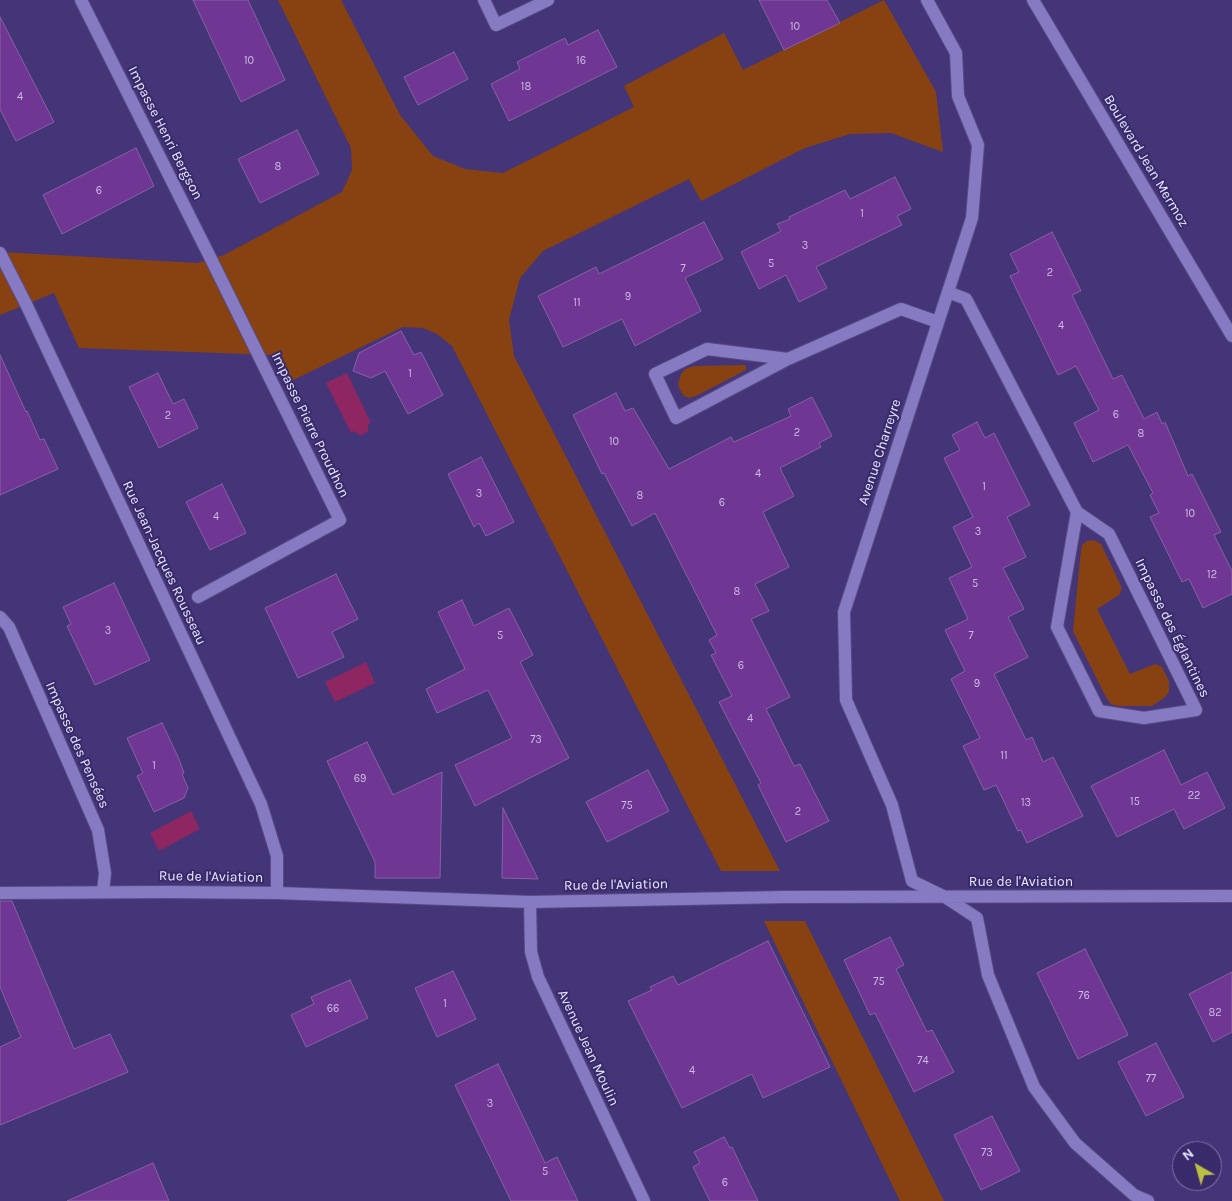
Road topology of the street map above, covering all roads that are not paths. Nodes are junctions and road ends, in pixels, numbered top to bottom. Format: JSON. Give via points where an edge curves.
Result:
{"nodes":[{"id":1,"x":81,"y":0,"type":"edge"},
{"id":2,"x":484,"y":0,"type":"edge"},
{"id":3,"x":548,"y":0,"type":"edge"},
{"id":4,"x":927,"y":0,"type":"edge"},
{"id":5,"x":1034,"y":0,"type":"edge"},
{"id":6,"x":0,"y":253,"type":"edge"},
{"id":7,"x":222,"y":280,"type":"joint"},
{"id":8,"x":948,"y":292,"type":"junction"},
{"id":9,"x":938,"y":322,"type":"junction"},
{"id":10,"x":1232,"y":336,"type":"edge"},
{"id":11,"x":788,"y":359,"type":"junction"},
{"id":12,"x":1077,"y":512,"type":"junction"},
{"id":13,"x":198,"y":597,"type":"dead end"},
{"id":14,"x":0,"y":617,"type":"edge"},
{"id":15,"x":103,"y":892,"type":"junction"},
{"id":16,"x":0,"y":893,"type":"edge"},
{"id":17,"x":277,"y":893,"type":"junction"},
{"id":18,"x":1232,"y":896,"type":"edge"},
{"id":19,"x":945,"y":897,"type":"junction"},
{"id":20,"x":530,"y":902,"type":"junction"},
{"id":21,"x":644,"y":1201,"type":"edge"},
{"id":22,"x":1148,"y":1201,"type":"edge"}],
"edges":[{"from":1,"to":7,"type":"street","name":"Impasse Henri Bergson"},
{"from":2,"to":3,"type":"street","via":[[496,25]]},
{"from":4,"to":8,"type":"street","name":"Avenue Charreyre","via":[[956,53],[958,96],[978,144],[972,218]]},
{"from":5,"to":10,"type":"street","name":"Boulevard Jean Mermoz"},
{"from":6,"to":17,"type":"street","name":"Rue Jean-Jacques Rousseau","via":[[261,804],[277,856]]},
{"from":7,"to":13,"type":"street","name":"Impasse Pierre Proudhon","via":[[340,520]]},
{"from":8,"to":9,"type":"street","name":"Avenue Charreyre"},
{"from":8,"to":12,"type":"street","name":"Impasse des Églantines","via":[[966,299]]},
{"from":9,"to":11,"type":"street","via":[[901,309]]},
{"from":9,"to":19,"type":"street","name":"Avenue Charreyre","via":[[844,612],[846,700],[892,805],[912,881]]},
{"from":11,"to":11,"type":"street","via":[[676,418],[655,374],[707,349]]},
{"from":12,"to":12,"type":"street","name":"Impasse des Églantines","via":[[1058,626],[1099,711],[1144,718],[1196,710],[1108,534]]},
{"from":14,"to":15,"type":"street","name":"Impasse des Pensées","via":[[9,627],[98,830],[105,873]]},
{"from":15,"to":16,"type":"street","name":"Rue de l'Aviation"},
{"from":15,"to":17,"type":"street","name":"Rue de l'Aviation"},
{"from":17,"to":20,"type":"street","name":"Rue de l'Aviation"},
{"from":18,"to":19,"type":"street","name":"Rue de l'Aviation"},
{"from":19,"to":20,"type":"street","name":"Rue de l'Aviation","via":[[785,896]]},
{"from":19,"to":22,"type":"street","name":"Avenue Charreyre","via":[[977,918],[988,975],[1034,1087],[1075,1143],[1134,1195]]},
{"from":20,"to":21,"type":"street","name":"Avenue Jean Moulin","via":[[531,952],[538,977]]}]}
